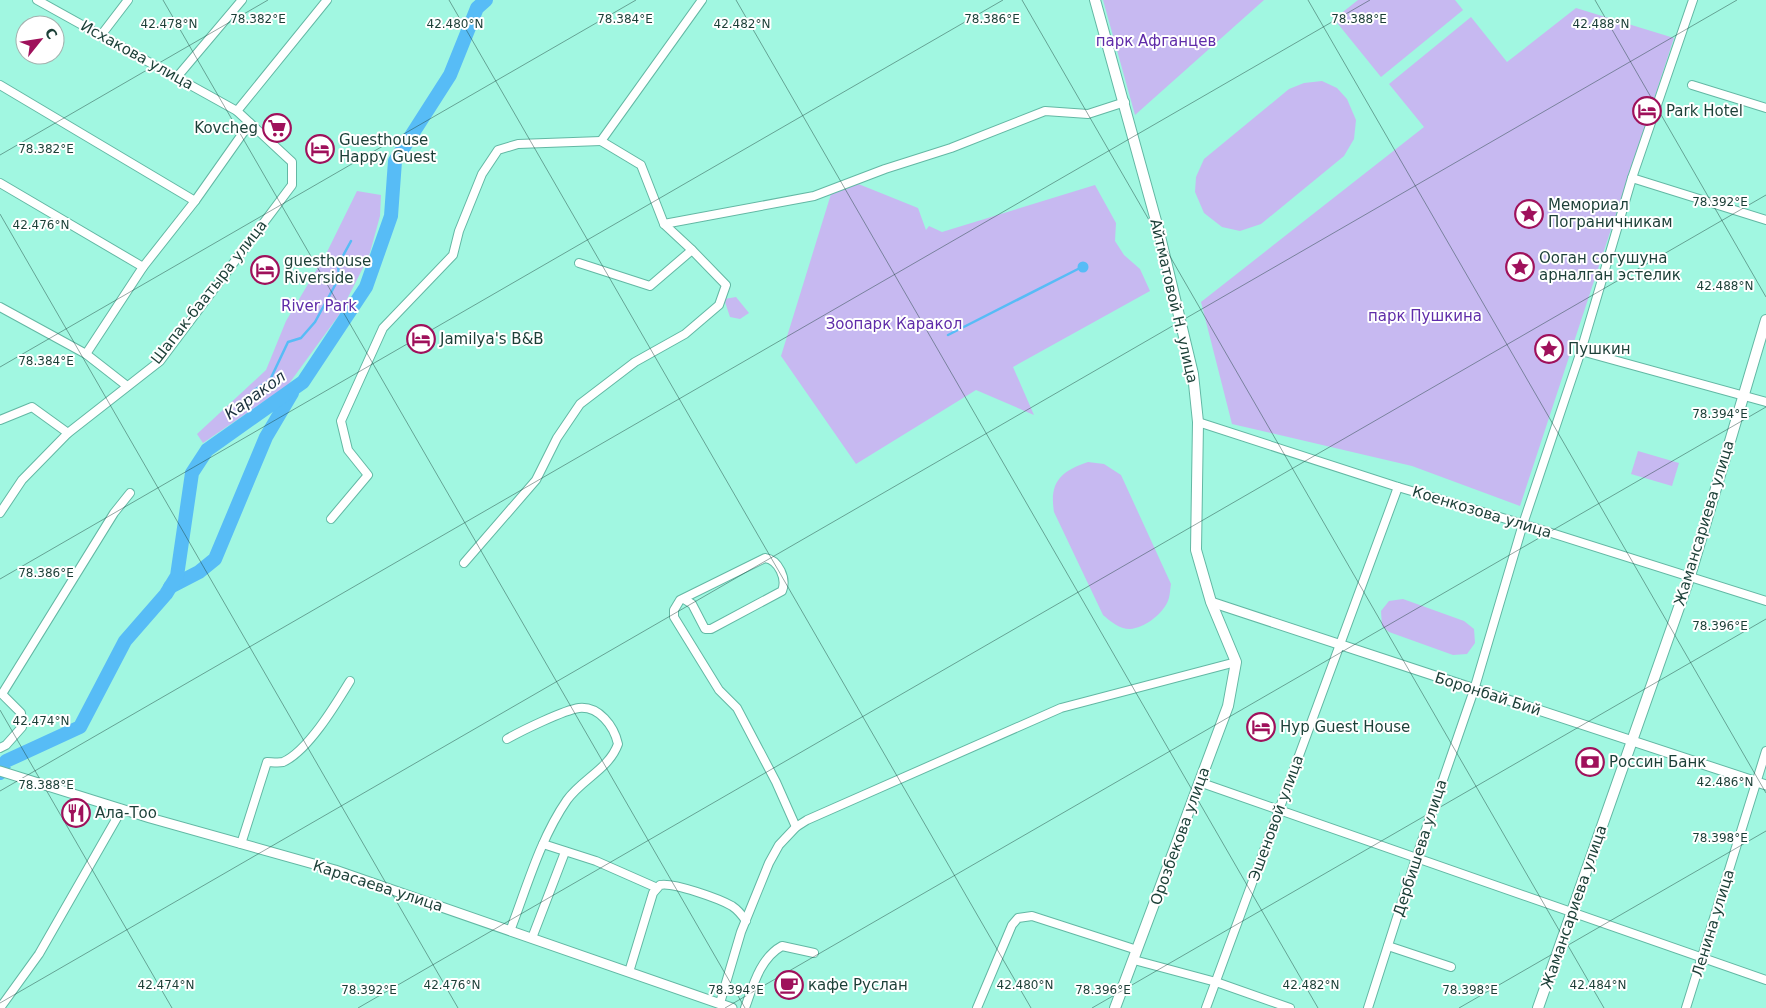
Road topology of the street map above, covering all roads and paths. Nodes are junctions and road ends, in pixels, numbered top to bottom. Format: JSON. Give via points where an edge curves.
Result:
{"nodes":[{"id":1,"x":37,"y":0,"type":"edge"},
{"id":2,"x":128,"y":0,"type":"edge"},
{"id":3,"x":242,"y":0,"type":"edge"},
{"id":4,"x":327,"y":0,"type":"edge"},
{"id":5,"x":702,"y":0,"type":"edge"},
{"id":6,"x":1096,"y":0,"type":"edge"},
{"id":7,"x":1693,"y":0,"type":"edge"},
{"id":8,"x":102,"y":34,"type":"junction"},
{"id":9,"x":177,"y":77,"type":"junction"},
{"id":10,"x":0,"y":85,"type":"edge"},
{"id":11,"x":1692,"y":85,"type":"dead end"},
{"id":12,"x":1125,"y":102,"type":"junction"},
{"id":13,"x":1766,"y":108,"type":"edge"},
{"id":14,"x":237,"y":110,"type":"junction"},
{"id":15,"x":250,"y":123,"type":"junction"},
{"id":16,"x":601,"y":141,"type":"junction"},
{"id":17,"x":1632,"y":178,"type":"junction"},
{"id":18,"x":0,"y":183,"type":"edge"},
{"id":19,"x":195,"y":201,"type":"junction"},
{"id":20,"x":1766,"y":220,"type":"edge"},
{"id":21,"x":664,"y":224,"type":"junction"},
{"id":22,"x":692,"y":250,"type":"junction"},
{"id":23,"x":579,"y":263,"type":"dead end"},
{"id":24,"x":143,"y":266,"type":"junction"},
{"id":25,"x":0,"y":307,"type":"edge"},
{"id":26,"x":1766,"y":320,"type":"edge"},
{"id":27,"x":1582,"y":350,"type":"junction"},
{"id":28,"x":86,"y":354,"type":"junction"},
{"id":29,"x":127,"y":386,"type":"junction"},
{"id":30,"x":1744,"y":395,"type":"junction"},
{"id":31,"x":1766,"y":402,"type":"edge"},
{"id":32,"x":0,"y":420,"type":"edge"},
{"id":33,"x":1198,"y":422,"type":"junction"},
{"id":34,"x":68,"y":433,"type":"junction"},
{"id":35,"x":1398,"y":487,"type":"junction"},
{"id":36,"x":130,"y":493,"type":"dead end"},
{"id":37,"x":0,"y":513,"type":"edge"},
{"id":38,"x":331,"y":519,"type":"dead end"},
{"id":39,"x":1523,"y":524,"type":"junction"},
{"id":40,"x":464,"y":563,"type":"dead end"},
{"id":41,"x":1690,"y":576,"type":"junction"},
{"id":42,"x":684,"y":599,"type":"junction"},
{"id":43,"x":1766,"y":601,"type":"edge"},
{"id":44,"x":1211,"y":602,"type":"junction"},
{"id":45,"x":1340,"y":644,"type":"junction"},
{"id":46,"x":1236,"y":662,"type":"junction"},
{"id":47,"x":350,"y":681,"type":"dead end"},
{"id":48,"x":1474,"y":690,"type":"junction"},
{"id":49,"x":507,"y":739,"type":"dead end"},
{"id":50,"x":1632,"y":742,"type":"junction"},
{"id":51,"x":0,"y":748,"type":"edge"},
{"id":52,"x":1766,"y":751,"type":"edge"},
{"id":53,"x":0,"y":771,"type":"edge"},
{"id":54,"x":1199,"y":782,"type":"junction"},
{"id":55,"x":1756,"y":782,"type":"junction"},
{"id":56,"x":1766,"y":785,"type":"edge"},
{"id":57,"x":122,"y":809,"type":"junction"},
{"id":58,"x":1279,"y":810,"type":"junction"},
{"id":59,"x":796,"y":827,"type":"junction"},
{"id":60,"x":241,"y":844,"type":"junction"},
{"id":61,"x":543,"y":844,"type":"junction"},
{"id":62,"x":565,"y":852,"type":"junction"},
{"id":63,"x":1416,"y":858,"type":"junction"},
{"id":64,"x":655,"y":888,"type":"junction"},
{"id":65,"x":1572,"y":912,"type":"junction"},
{"id":66,"x":746,"y":921,"type":"junction"},
{"id":67,"x":510,"y":931,"type":"junction"},
{"id":68,"x":532,"y":938,"type":"junction"},
{"id":69,"x":1388,"y":946,"type":"junction"},
{"id":70,"x":814,"y":953,"type":"dead end"},
{"id":71,"x":1136,"y":955,"type":"junction"},
{"id":72,"x":1702,"y":958,"type":"junction"},
{"id":73,"x":1451,"y":967,"type":"dead end"},
{"id":74,"x":629,"y":972,"type":"junction"},
{"id":75,"x":1766,"y":980,"type":"edge"},
{"id":76,"x":1216,"y":982,"type":"junction"},
{"id":77,"x":720,"y":1003,"type":"junction"},
{"id":78,"x":0,"y":1008,"type":"edge"},
{"id":79,"x":732,"y":1008,"type":"edge"},
{"id":80,"x":745,"y":1008,"type":"edge"},
{"id":81,"x":977,"y":1008,"type":"edge"},
{"id":82,"x":1115,"y":1008,"type":"edge"},
{"id":83,"x":1206,"y":1008,"type":"edge"},
{"id":84,"x":1290,"y":1008,"type":"edge"},
{"id":85,"x":1368,"y":1008,"type":"edge"},
{"id":86,"x":1538,"y":1008,"type":"edge"},
{"id":87,"x":1686,"y":1008,"type":"edge"}],
"edges":[{"from":1,"to":8,"type":"street","name":"Исхакова улица"},
{"from":2,"to":8,"type":"street"},
{"from":3,"to":9,"type":"street"},
{"from":4,"to":14,"type":"street"},
{"from":5,"to":16,"type":"street"},
{"from":6,"to":12,"type":"main road","name":"Айтматовой Н. улица"},
{"from":7,"to":17,"type":"street"},
{"from":8,"to":9,"type":"street","name":"Исхакова улица"},
{"from":9,"to":14,"type":"street","name":"Исхакова улица"},
{"from":10,"to":19,"type":"street"},
{"from":11,"to":13,"type":"street"},
{"from":12,"to":21,"type":"street","via":[[1088,114],[1045,111],[814,196]]},
{"from":12,"to":33,"type":"main road","name":"Айтматовой Н. улица","via":[[1193,374]]},
{"from":14,"to":15,"type":"street","name":"Шапак-баатыра улица"},
{"from":15,"to":19,"type":"street"},
{"from":15,"to":29,"type":"street","name":"Шапак-баатыра улица","via":[[292,162],[292,186],[160,361]]},
{"from":16,"to":21,"type":"street","via":[[640,165]]},
{"from":16,"to":38,"type":"street","via":[[518,144],[498,150],[482,174],[459,230],[453,255],[383,328],[341,421],[348,450],[368,475]]},
{"from":17,"to":20,"type":"street"},
{"from":17,"to":27,"type":"street"},
{"from":18,"to":24,"type":"street"},
{"from":19,"to":24,"type":"street"},
{"from":21,"to":22,"type":"street"},
{"from":22,"to":23,"type":"street","via":[[650,286]]},
{"from":22,"to":40,"type":"street","via":[[726,285],[719,305],[684,334],[635,362],[580,404],[557,438],[536,480]]},
{"from":24,"to":28,"type":"street"},
{"from":25,"to":28,"type":"street"},
{"from":26,"to":30,"type":"main road","name":"Жамансариева улица"},
{"from":27,"to":30,"type":"street"},
{"from":27,"to":39,"type":"street"},
{"from":28,"to":29,"type":"street"},
{"from":29,"to":34,"type":"street","name":"Шапак-баатыра улица"},
{"from":30,"to":31,"type":"street"},
{"from":30,"to":41,"type":"main road","name":"Жамансариева улица"},
{"from":32,"to":34,"type":"street","via":[[32,407]]},
{"from":33,"to":35,"type":"street","name":"Коенкозова улица"},
{"from":33,"to":44,"type":"main road","name":"Айтматовой Н. улица","via":[[1196,550]]},
{"from":34,"to":37,"type":"street","name":"Шапак-баатыра улица","via":[[22,480]]},
{"from":35,"to":39,"type":"street","name":"Коенкозова улица"},
{"from":35,"to":45,"type":"street","name":"Эшеновой улица"},
{"from":36,"to":51,"type":"street","via":[[114,513],[2,694],[21,713],[22,727]]},
{"from":39,"to":41,"type":"street","name":"Коенкозова улица"},
{"from":39,"to":48,"type":"street","name":"Дербишева улица"},
{"from":41,"to":43,"type":"street","name":"Коенкозова улица"},
{"from":41,"to":50,"type":"main road","name":"Жамансариева улица"},
{"from":42,"to":42,"type":"street","via":[[692,604],[707,630],[782,591],[784,579],[775,562],[765,558]]},
{"from":42,"to":59,"type":"street","via":[[676,604],[674,617],[719,690],[737,708]]},
{"from":44,"to":45,"type":"street","name":"Боронбай Бий"},
{"from":44,"to":46,"type":"main road","name":"Айтматовой Н. улица"},
{"from":45,"to":48,"type":"street","name":"Боронбай Бий"},
{"from":45,"to":58,"type":"street","name":"Эшеновой улица"},
{"from":46,"to":54,"type":"main road","name":"Орозбекова улица","via":[[1228,706]]},
{"from":46,"to":59,"type":"street","via":[[1060,708]]},
{"from":47,"to":60,"type":"street","via":[[322,726],[299,749],[282,762],[267,762]]},
{"from":48,"to":50,"type":"street","name":"Боронбай Бий"},
{"from":48,"to":63,"type":"street","name":"Дербишева улица"},
{"from":49,"to":61,"type":"street","via":[[577,708],[588,708],[603,717],[615,732],[618,744],[615,752],[569,797]]},
{"from":50,"to":55,"type":"street","name":"Боронбай Бий"},
{"from":50,"to":65,"type":"main road","name":"Жамансариева улица"},
{"from":52,"to":55,"type":"street","name":"Ленина улица"},
{"from":53,"to":57,"type":"street","name":"Карасаева улица"},
{"from":54,"to":58,"type":"street"},
{"from":54,"to":71,"type":"main road","name":"Орозбекова улица"},
{"from":55,"to":56,"type":"street","name":"Боронбай Бий"},
{"from":55,"to":72,"type":"street","name":"Ленина улица"},
{"from":57,"to":60,"type":"street","name":"Карасаева улица"},
{"from":57,"to":78,"type":"street","via":[[39,954]]},
{"from":58,"to":63,"type":"street"},
{"from":58,"to":76,"type":"street","name":"Эшеновой улица"},
{"from":59,"to":66,"type":"street","via":[[779,845],[769,863]]},
{"from":60,"to":67,"type":"street","name":"Карасаева улица","via":[[335,870]]},
{"from":61,"to":62,"type":"street"},
{"from":61,"to":67,"type":"street"},
{"from":62,"to":64,"type":"street","via":[[596,861]]},
{"from":62,"to":68,"type":"street"},
{"from":63,"to":65,"type":"street"},
{"from":63,"to":69,"type":"street","name":"Дербишева улица"},
{"from":64,"to":66,"type":"street","via":[[671,884],[724,902],[734,907]]},
{"from":64,"to":74,"type":"street"},
{"from":65,"to":72,"type":"street"},
{"from":65,"to":86,"type":"main road","name":"Жамансариева улица"},
{"from":66,"to":77,"type":"street"},
{"from":67,"to":68,"type":"street","name":"Карасаева улица"},
{"from":68,"to":74,"type":"street","name":"Карасаева улица"},
{"from":69,"to":73,"type":"street"},
{"from":69,"to":85,"type":"street","name":"Дербишева улица"},
{"from":70,"to":80,"type":"street","via":[[782,946],[775,950],[757,975]]},
{"from":71,"to":76,"type":"street"},
{"from":71,"to":81,"type":"street","via":[[1032,916],[1018,918],[1012,925]]},
{"from":71,"to":82,"type":"main road","name":"Орозбекова улица"},
{"from":72,"to":75,"type":"street"},
{"from":72,"to":87,"type":"street","name":"Ленина улица"},
{"from":74,"to":77,"type":"street","name":"Карасаева улица"},
{"from":76,"to":83,"type":"street","name":"Эшеновой улица"},
{"from":76,"to":84,"type":"street"},
{"from":77,"to":79,"type":"street","name":"Карасаева улица"}]}
